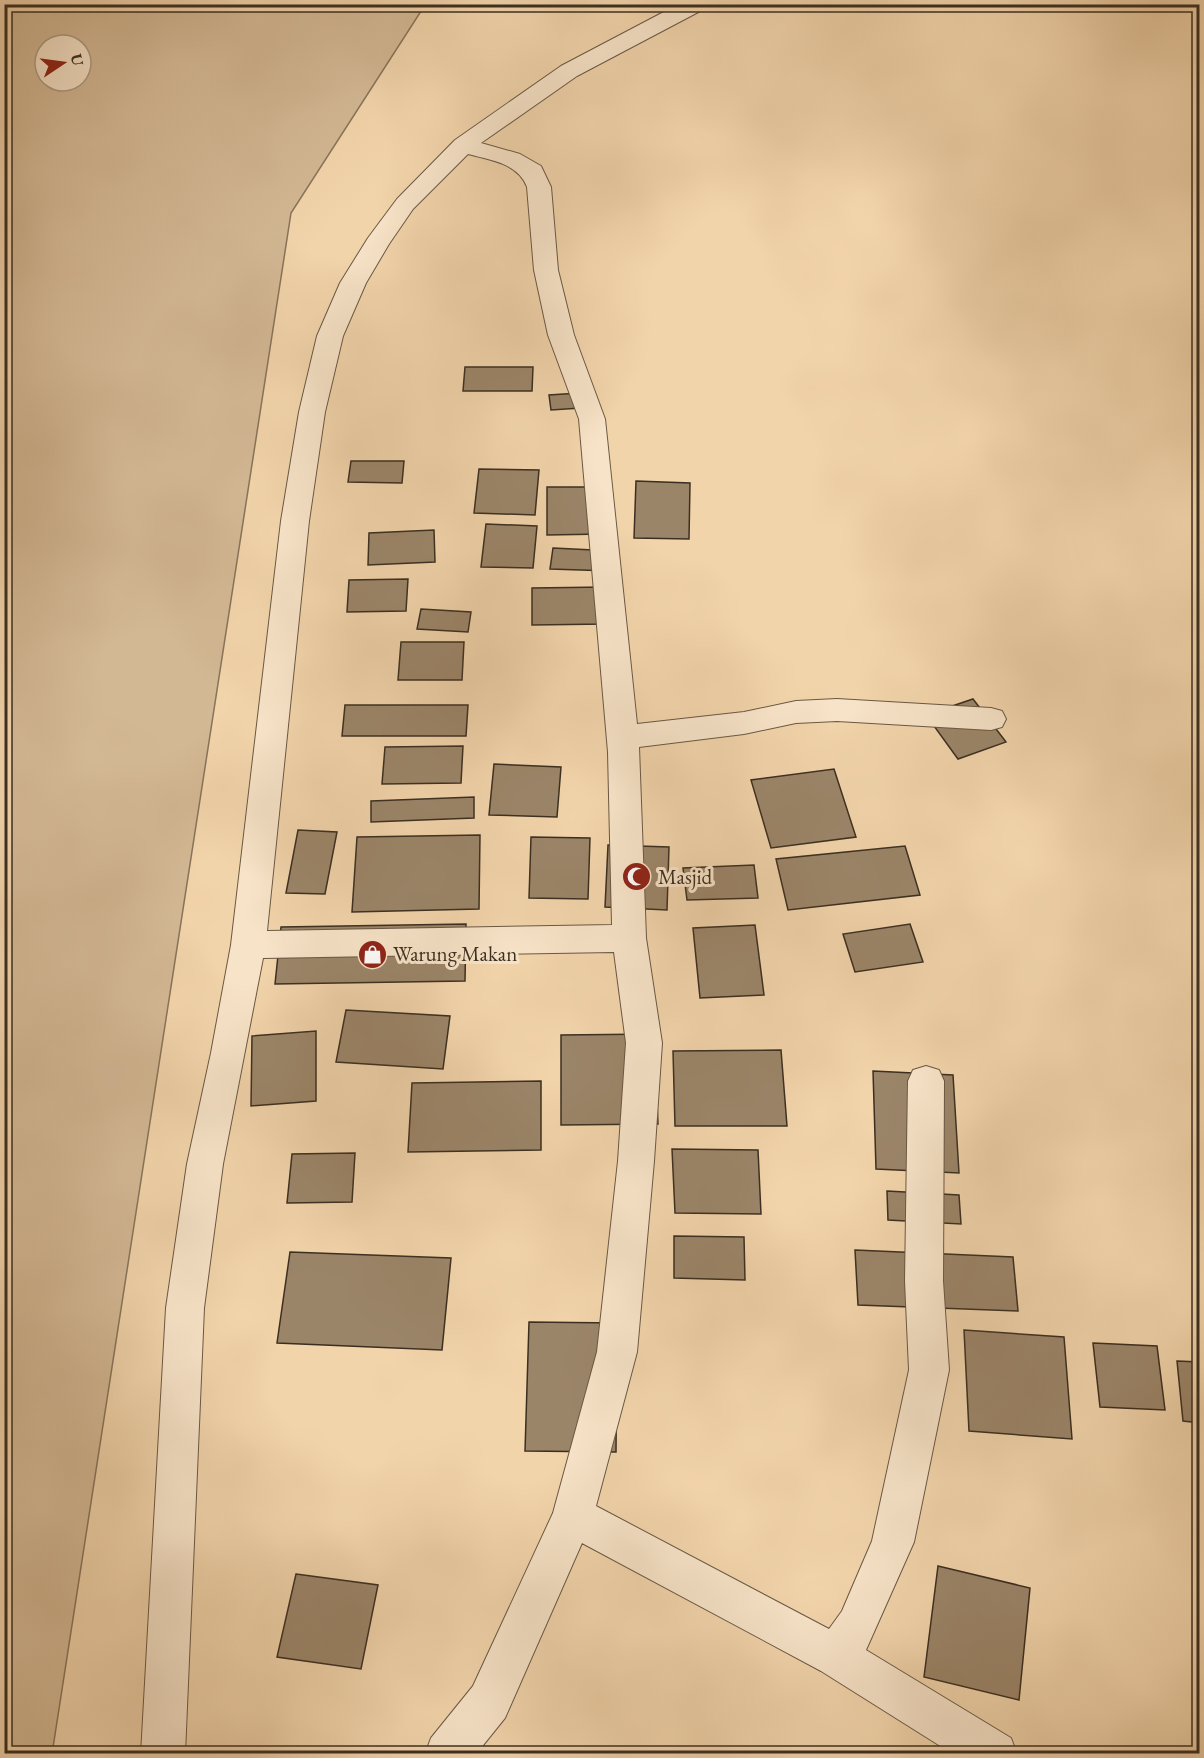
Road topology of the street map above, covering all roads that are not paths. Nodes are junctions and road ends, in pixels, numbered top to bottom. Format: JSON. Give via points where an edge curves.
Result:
{"nodes":[{"id":1,"x":696,"y":4,"type":"edge"},
{"id":2,"x":463,"y":145,"type":"junction"},
{"id":3,"x":991,"y":719,"type":"dead end"},
{"id":4,"x":623,"y":737,"type":"junction"},
{"id":5,"x":629,"y":938,"type":"junction"},
{"id":6,"x":248,"y":945,"type":"junction"},
{"id":7,"x":926,"y":1081,"type":"dead end"},
{"id":8,"x":573,"y":1516,"type":"junction"},
{"id":9,"x":836,"y":1656,"type":"junction"},
{"id":10,"x":163,"y":1754,"type":"edge"},
{"id":11,"x":447,"y":1754,"type":"edge"},
{"id":12,"x":995,"y":1754,"type":"edge"}],
"edges":[{"from":1,"to":2,"type":"street","via":[[569,71]]},
{"from":2,"to":4,"type":"street","via":[[512,159],[533,171],[539,187],[546,270],[561,335],[592,419]]},
{"from":2,"to":6,"type":"street","via":[[405,204],[377,243],[353,283],[330,336],[312,412],[294,532]]},
{"from":3,"to":4,"type":"street","via":[[837,710],[796,712],[744,723]]},
{"from":4,"to":5,"type":"street"},
{"from":5,"to":6,"type":"street"},
{"from":5,"to":8,"type":"street","via":[[644,1043],[630,1228],[617,1352]]},
{"from":6,"to":10,"type":"street","via":[[205,1164],[185,1308]]},
{"from":7,"to":9,"type":"street","via":[[924,1281],[929,1370],[893,1542],[857,1626]]},
{"from":8,"to":9,"type":"street"},
{"from":8,"to":11,"type":"street","via":[[489,1702]]},
{"from":9,"to":12,"type":"street"}]}
